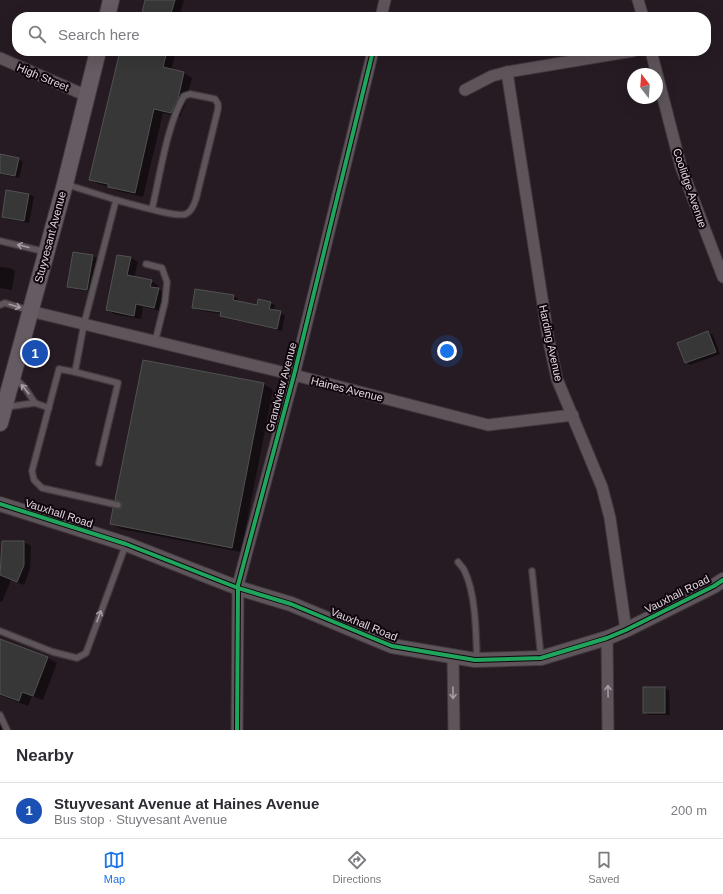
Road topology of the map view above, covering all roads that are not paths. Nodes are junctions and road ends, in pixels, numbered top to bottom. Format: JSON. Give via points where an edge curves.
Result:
{"nodes":[{"id":1,"x":111,"y":0,"type":"edge"},
{"id":2,"x":385,"y":0,"type":"edge"},
{"id":3,"x":638,"y":0,"type":"edge"},
{"id":4,"x":108,"y":12,"type":"edge"},
{"id":5,"x":382,"y":12,"type":"edge"},
{"id":6,"x":642,"y":12,"type":"edge"},
{"id":7,"x":97,"y":56,"type":"edge"},
{"id":8,"x":372,"y":56,"type":"edge"},
{"id":9,"x":603,"y":56,"type":"edge"},
{"id":10,"x":652,"y":56,"type":"edge"},
{"id":11,"x":0,"y":58,"type":"edge"},
{"id":12,"x":507,"y":72,"type":"junction"},
{"id":13,"x":465,"y":90,"type":"dead end"},
{"id":14,"x":87,"y":96,"type":"junction"},
{"id":15,"x":65,"y":184,"type":"junction"},
{"id":16,"x":116,"y":200,"type":"junction"},
{"id":17,"x":152,"y":209,"type":"junction"},
{"id":18,"x":0,"y":241,"type":"edge"},
{"id":19,"x":46,"y":252,"type":"junction"},
{"id":20,"x":146,"y":264,"type":"dead end"},
{"id":21,"x":723,"y":277,"type":"edge"},
{"id":22,"x":0,"y":305,"type":"edge"},
{"id":23,"x":30,"y":311,"type":"junction"},
{"id":24,"x":84,"y":324,"type":"junction"},
{"id":25,"x":155,"y":342,"type":"junction"},
{"id":26,"x":75,"y":372,"type":"junction"},
{"id":27,"x":294,"y":375,"type":"junction"},
{"id":28,"x":13,"y":376,"type":"junction"},
{"id":29,"x":35,"y":403,"type":"junction"},
{"id":30,"x":49,"y":408,"type":"junction"},
{"id":31,"x":2,"y":415,"type":"edge"},
{"id":32,"x":573,"y":415,"type":"junction"},
{"id":33,"x":99,"y":463,"type":"dead end"},
{"id":34,"x":0,"y":504,"type":"edge"},
{"id":35,"x":118,"y":505,"type":"dead end"},
{"id":36,"x":126,"y":544,"type":"junction"},
{"id":37,"x":458,"y":562,"type":"dead end"},
{"id":38,"x":532,"y":571,"type":"dead end"},
{"id":39,"x":723,"y":580,"type":"edge"},
{"id":40,"x":238,"y":588,"type":"junction"},
{"id":41,"x":0,"y":630,"type":"edge"},
{"id":42,"x":626,"y":630,"type":"junction"},
{"id":43,"x":607,"y":638,"type":"junction"},
{"id":44,"x":453,"y":656,"type":"junction"},
{"id":45,"x":541,"y":658,"type":"junction"},
{"id":46,"x":477,"y":660,"type":"junction"},
{"id":47,"x":0,"y":715,"type":"edge"},
{"id":48,"x":7,"y":730,"type":"edge"},
{"id":49,"x":237,"y":730,"type":"edge"},
{"id":50,"x":454,"y":730,"type":"edge"},
{"id":51,"x":608,"y":730,"type":"edge"}],
"edges":[{"from":1,"to":4,"type":"main road"},
{"from":2,"to":5,"type":"street"},
{"from":3,"to":6,"type":"street"},
{"from":7,"to":14,"type":"main road","name":"Stuyvesant Avenue"},
{"from":8,"to":27,"type":"street","name":"Grandview Avenue"},
{"from":9,"to":12,"type":"street"},
{"from":10,"to":21,"type":"street","name":"Coolidge Avenue","via":[[681,167]]},
{"from":11,"to":14,"type":"street","name":"High Street"},
{"from":12,"to":13,"type":"street","via":[[492,76]]},
{"from":12,"to":32,"type":"street","name":"Harding Avenue","via":[[548,337],[557,379]]},
{"from":14,"to":15,"type":"main road","name":"Stuyvesant Avenue"},
{"from":15,"to":16,"type":"lane"},
{"from":15,"to":19,"type":"main road","name":"Stuyvesant Avenue"},
{"from":16,"to":17,"type":"lane"},
{"from":16,"to":24,"type":"lane"},
{"from":17,"to":17,"type":"lane","via":[[180,215],[191,210],[196,200],[218,109],[215,99],[190,94],[184,96],[180,102],[169,134]]},
{"from":19,"to":18,"type":"lane","one_way":true},
{"from":19,"to":23,"type":"main road","name":"Stuyvesant Avenue"},
{"from":20,"to":25,"type":"lane","via":[[162,268],[167,282]]},
{"from":22,"to":23,"type":"lane","one_way":true,"via":[[5,303]]},
{"from":23,"to":24,"type":"street","name":"Haines Avenue"},
{"from":23,"to":28,"type":"main road","name":"Stuyvesant Avenue"},
{"from":24,"to":25,"type":"street","name":"Haines Avenue"},
{"from":24,"to":26,"type":"lane"},
{"from":25,"to":27,"type":"street","name":"Haines Avenue"},
{"from":26,"to":30,"type":"lane","via":[[59,369]]},
{"from":26,"to":33,"type":"lane","via":[[118,383]]},
{"from":27,"to":32,"type":"street","name":"Haines Avenue","via":[[488,425]]},
{"from":27,"to":40,"type":"street","name":"Grandview Avenue"},
{"from":29,"to":28,"type":"lane","one_way":true},
{"from":28,"to":31,"type":"main road","name":"Stuyvesant Avenue"},
{"from":29,"to":30,"type":"lane"},
{"from":29,"to":31,"type":"lane"},
{"from":30,"to":35,"type":"lane","via":[[33,464],[34,480],[42,488]]},
{"from":32,"to":42,"type":"street","name":"Harding Avenue","via":[[602,487],[610,518]]},
{"from":34,"to":36,"type":"street","name":"Vauxhall Road"},
{"from":36,"to":40,"type":"street","name":"Vauxhall Road"},
{"from":41,"to":36,"type":"lane","one_way":true,"via":[[53,652],[77,658],[86,653]]},
{"from":37,"to":46,"type":"lane","via":[[465,572],[471,594]]},
{"from":38,"to":45,"type":"lane"},
{"from":39,"to":42,"type":"street","name":"Vauxhall Road"},
{"from":40,"to":44,"type":"street","name":"Vauxhall Road","via":[[291,604],[392,646]]},
{"from":40,"to":49,"type":"street","name":"Grandview Avenue"},
{"from":42,"to":43,"type":"street","name":"Vauxhall Road"},
{"from":43,"to":45,"type":"street","name":"Vauxhall Road"},
{"from":51,"to":43,"type":"street","one_way":true},
{"from":44,"to":46,"type":"street","name":"Vauxhall Road"},
{"from":44,"to":50,"type":"street","one_way":true},
{"from":45,"to":46,"type":"street","name":"Vauxhall Road"},
{"from":47,"to":48,"type":"lane"}]}
